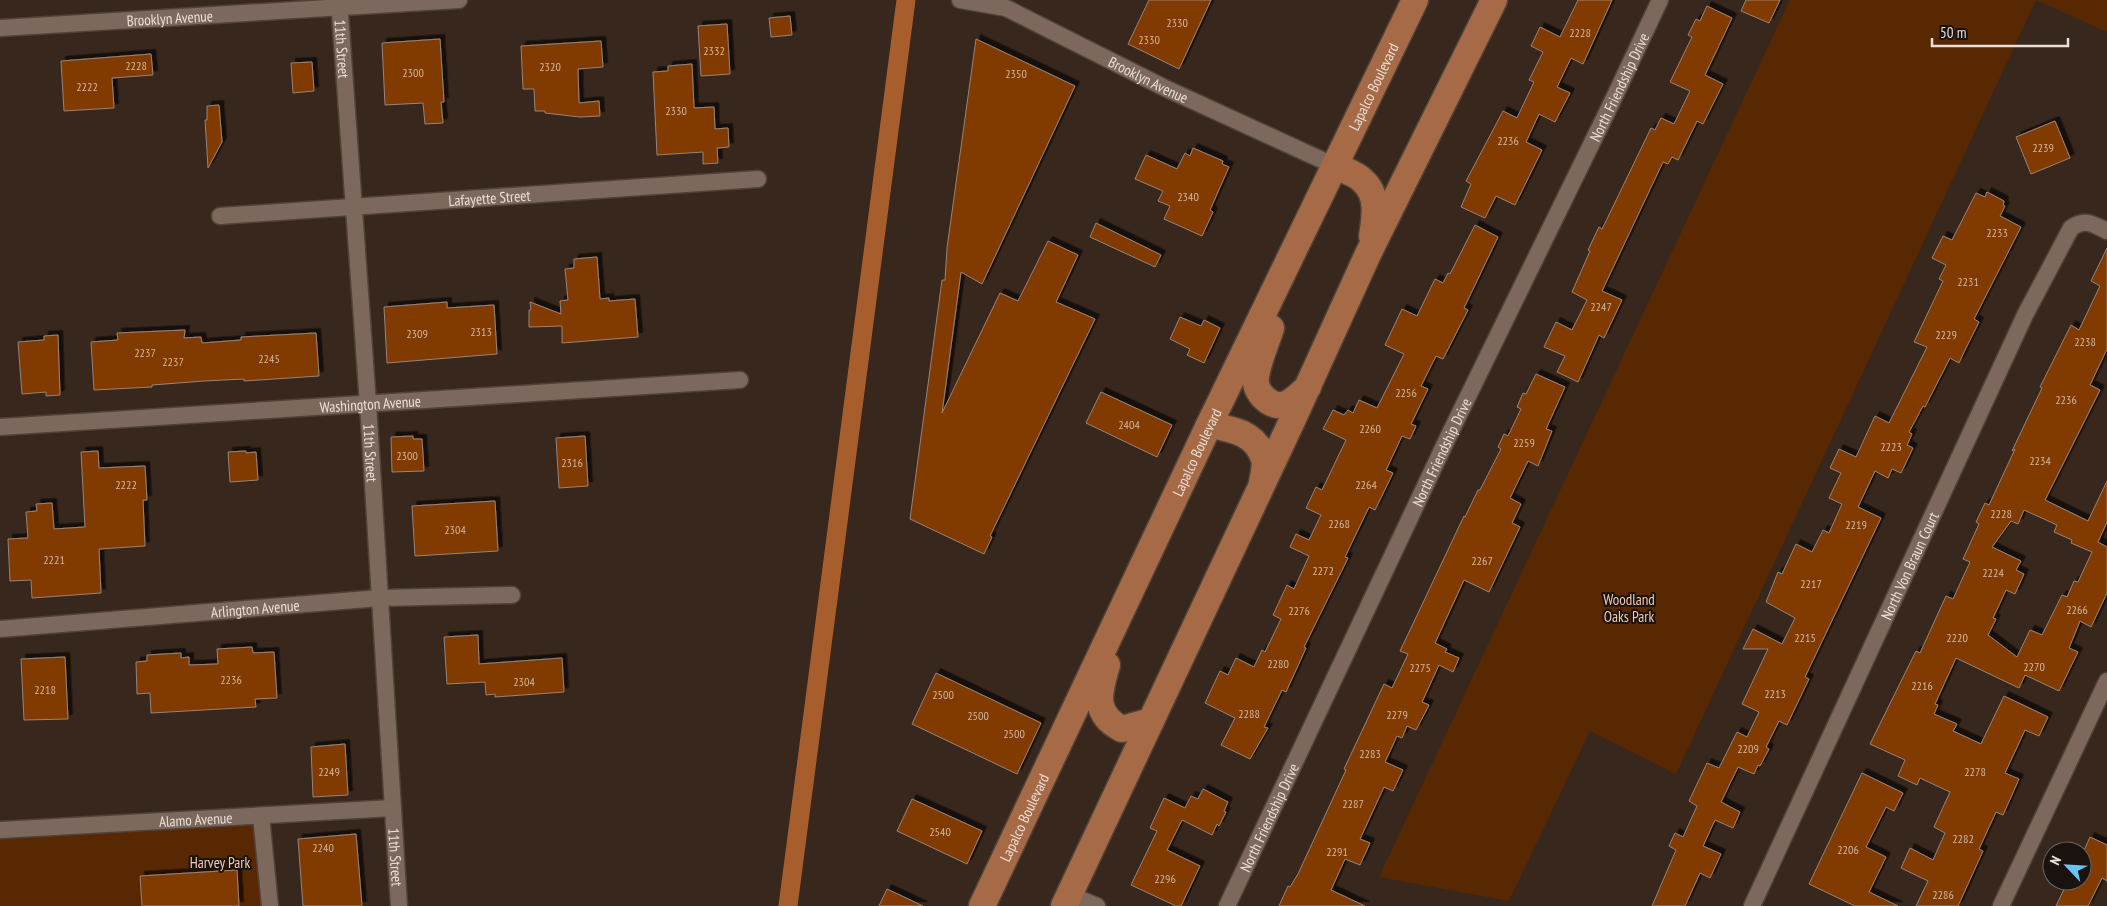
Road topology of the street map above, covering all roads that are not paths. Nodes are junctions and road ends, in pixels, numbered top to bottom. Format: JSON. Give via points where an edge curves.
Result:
{"nodes":[{"id":1,"x":460,"y":0,"type":"edge"},
{"id":2,"x":960,"y":0,"type":"edge"},
{"id":3,"x":1415,"y":0,"type":"edge"},
{"id":4,"x":1494,"y":0,"type":"edge"},
{"id":5,"x":1660,"y":0,"type":"edge"},
{"id":6,"x":339,"y":3,"type":"edge"},
{"id":7,"x":0,"y":28,"type":"edge"},
{"id":8,"x":1336,"y":166,"type":"junction"},
{"id":9,"x":758,"y":179,"type":"dead end"},
{"id":10,"x":353,"y":206,"type":"junction"},
{"id":11,"x":220,"y":216,"type":"dead end"},
{"id":12,"x":2107,"y":230,"type":"edge"},
{"id":13,"x":1301,"y":235,"type":"junction"},
{"id":14,"x":1368,"y":254,"type":"junction"},
{"id":15,"x":740,"y":380,"type":"dead end"},
{"id":16,"x":1308,"y":387,"type":"junction"},
{"id":17,"x":368,"y":404,"type":"junction"},
{"id":18,"x":1210,"y":426,"type":"junction"},
{"id":19,"x":0,"y":427,"type":"edge"},
{"id":20,"x":1262,"y":483,"type":"junction"},
{"id":21,"x":512,"y":595,"type":"dead end"},
{"id":22,"x":380,"y":598,"type":"junction"},
{"id":23,"x":1125,"y":605,"type":"junction"},
{"id":24,"x":0,"y":629,"type":"edge"},
{"id":25,"x":2107,"y":681,"type":"edge"},
{"id":26,"x":1151,"y":721,"type":"junction"},
{"id":27,"x":393,"y":808,"type":"junction"},
{"id":28,"x":261,"y":816,"type":"junction"},
{"id":29,"x":0,"y":830,"type":"edge"},
{"id":30,"x":1067,"y":900,"type":"edge"},
{"id":31,"x":270,"y":906,"type":"edge"},
{"id":32,"x":399,"y":906,"type":"edge"},
{"id":33,"x":982,"y":906,"type":"edge"},
{"id":34,"x":995,"y":906,"type":"edge"},
{"id":35,"x":1008,"y":906,"type":"edge"},
{"id":36,"x":1097,"y":906,"type":"edge"},
{"id":37,"x":1228,"y":906,"type":"edge"},
{"id":38,"x":1752,"y":906,"type":"edge"},
{"id":39,"x":2001,"y":906,"type":"edge"}],
"edges":[{"from":1,"to":6,"type":"street","name":"Brooklyn Avenue"},
{"from":2,"to":8,"type":"street","name":"Brooklyn Avenue","via":[[1006,8],[1174,92]]},
{"from":3,"to":8,"type":"main road","name":"Lapalco Boulevard"},
{"from":4,"to":14,"type":"main road"},
{"from":5,"to":37,"type":"street","name":"North Friendship Drive","via":[[1447,440]]},
{"from":6,"to":7,"type":"street","name":"Brooklyn Avenue"},
{"from":6,"to":10,"type":"street","name":"11th Street"},
{"from":8,"to":13,"type":"main road","name":"Lapalco Boulevard"},
{"from":8,"to":14,"type":"main road","via":[[1363,181],[1373,196],[1376,215]]},
{"from":9,"to":10,"type":"street","name":"Lafayette Street"},
{"from":10,"to":11,"type":"street","name":"Lafayette Street"},
{"from":10,"to":17,"type":"street","name":"11th Street"},
{"from":12,"to":38,"type":"street","name":"North Von Braun Court","via":[[2088,222],[2079,222],[2071,228],[2025,315]]},
{"from":13,"to":16,"type":"main road","via":[[1290,278],[1255,378],[1260,394],[1276,405],[1284,405]]},
{"from":13,"to":18,"type":"main road","name":"Lapalco Boulevard"},
{"from":14,"to":16,"type":"main road"},
{"from":15,"to":17,"type":"street","name":"Washington Avenue"},
{"from":16,"to":20,"type":"main road"},
{"from":17,"to":19,"type":"street","name":"Washington Avenue"},
{"from":17,"to":22,"type":"street","name":"11th Street"},
{"from":18,"to":20,"type":"main road","via":[[1242,432],[1254,440],[1265,460]]},
{"from":18,"to":23,"type":"main road","name":"Lapalco Boulevard"},
{"from":20,"to":26,"type":"main road"},
{"from":21,"to":22,"type":"street","name":"Arlington Avenue"},
{"from":22,"to":24,"type":"street","name":"Arlington Avenue"},
{"from":22,"to":27,"type":"street","name":"11th Street"},
{"from":23,"to":26,"type":"main road","via":[[1099,692],[1101,705],[1104,716],[1122,729]]},
{"from":23,"to":33,"type":"main road","name":"Lapalco Boulevard"},
{"from":25,"to":39,"type":"street"},
{"from":26,"to":30,"type":"main road"},
{"from":27,"to":28,"type":"street","name":"Alamo Avenue"},
{"from":27,"to":32,"type":"street","name":"11th Street"},
{"from":28,"to":29,"type":"street","name":"Alamo Avenue"},
{"from":28,"to":31,"type":"street"},
{"from":30,"to":36,"type":"street"},
{"from":34,"to":35,"type":"main road"}]}
